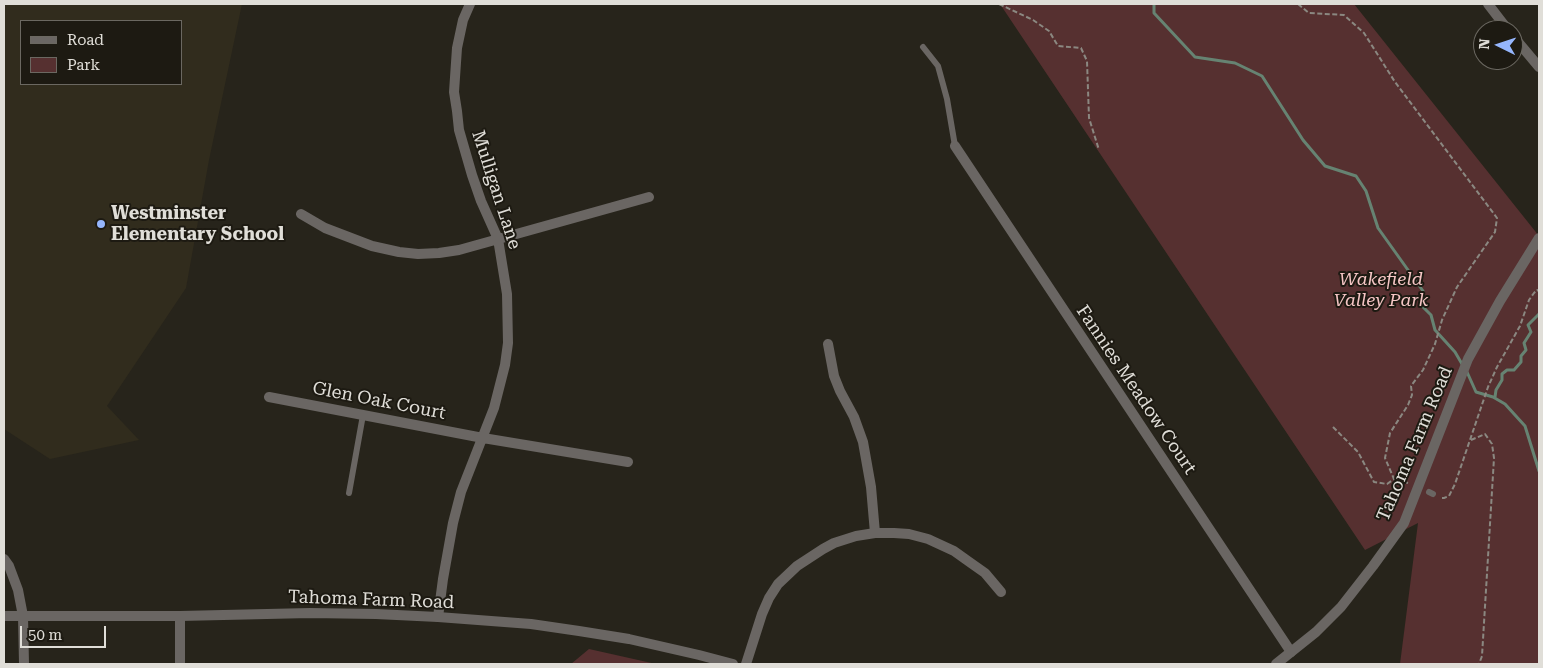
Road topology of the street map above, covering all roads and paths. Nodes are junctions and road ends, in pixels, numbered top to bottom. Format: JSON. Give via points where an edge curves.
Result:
{"nodes":[{"id":1,"x":470,"y":4,"type":"edge"},
{"id":2,"x":999,"y":4,"type":"edge"},
{"id":3,"x":1298,"y":4,"type":"edge"},
{"id":4,"x":1488,"y":4,"type":"edge"},
{"id":5,"x":1500,"y":20,"type":"edge"},
{"id":6,"x":924,"y":47,"type":"dead end"},
{"id":7,"x":1523,"y":48,"type":"edge"},
{"id":8,"x":1539,"y":67,"type":"edge"},
{"id":9,"x":954,"y":146,"type":"joint"},
{"id":10,"x":1099,"y":150,"type":"dead end"},
{"id":11,"x":649,"y":197,"type":"dead end"},
{"id":12,"x":301,"y":214,"type":"dead end"},
{"id":13,"x":1539,"y":238,"type":"edge"},
{"id":14,"x":498,"y":239,"type":"junction"},
{"id":15,"x":1539,"y":290,"type":"edge"},
{"id":16,"x":828,"y":344,"type":"dead end"},
{"id":17,"x":269,"y":397,"type":"dead end"},
{"id":18,"x":363,"y":415,"type":"junction"},
{"id":19,"x":1333,"y":426,"type":"dead end"},
{"id":20,"x":482,"y":438,"type":"junction"},
{"id":21,"x":1471,"y":440,"type":"junction"},
{"id":22,"x":628,"y":462,"type":"dead end"},
{"id":23,"x":1394,"y":479,"type":"junction"},
{"id":24,"x":1408,"y":483,"type":"dead end"},
{"id":25,"x":349,"y":492,"type":"dead end"},
{"id":26,"x":1431,"y":493,"type":"dead end"},
{"id":27,"x":875,"y":533,"type":"junction"},
{"id":28,"x":4,"y":559,"type":"edge"},
{"id":29,"x":1001,"y":592,"type":"dead end"},
{"id":30,"x":4,"y":616,"type":"edge"},
{"id":31,"x":23,"y":616,"type":"junction"},
{"id":32,"x":180,"y":616,"type":"junction"},
{"id":33,"x":438,"y":617,"type":"junction"},
{"id":34,"x":1291,"y":652,"type":"junction"},
{"id":35,"x":24,"y":664,"type":"edge"},
{"id":36,"x":180,"y":664,"type":"edge"},
{"id":37,"x":732,"y":664,"type":"edge"},
{"id":38,"x":746,"y":664,"type":"edge"},
{"id":39,"x":1276,"y":664,"type":"edge"},
{"id":40,"x":1479,"y":664,"type":"edge"}],
"edges":[{"from":1,"to":14,"type":"street","name":"Mulligan Lane","via":[[463,20],[458,48],[454,92],[456,111],[472,175]]},
{"from":2,"to":10,"type":"path","via":[[1034,20],[1049,31],[1058,46],[1081,48],[1087,61],[1090,118]]},
{"from":3,"to":23,"type":"path","via":[[1309,12],[1344,15],[1364,32],[1395,82],[1497,218],[1495,232],[1457,287],[1423,370],[1411,386],[1408,406],[1390,433],[1385,458]]},
{"from":4,"to":5,"type":"street"},
{"from":6,"to":9,"type":"lane","via":[[938,66]]},
{"from":7,"to":8,"type":"street"},
{"from":9,"to":34,"type":"street","name":"Fannies Meadow Court"},
{"from":11,"to":14,"type":"street"},
{"from":12,"to":14,"type":"street","via":[[350,238],[398,252],[439,253]]},
{"from":13,"to":34,"type":"street","name":"Tahoma Farm Road","via":[[1468,359],[1404,522],[1340,607]]},
{"from":14,"to":20,"type":"street","name":"Mulligan Lane","via":[[507,294],[508,343],[500,387]]},
{"from":15,"to":21,"type":"path","via":[[1529,300],[1520,326],[1497,367]]},
{"from":16,"to":27,"type":"street","via":[[834,376],[863,442]]},
{"from":17,"to":18,"type":"street","name":"Glen Oak Court"},
{"from":18,"to":20,"type":"street","name":"Glen Oak Court"},
{"from":18,"to":25,"type":"lane"},
{"from":19,"to":23,"type":"path","via":[[1358,452],[1374,482],[1387,484]]},
{"from":20,"to":22,"type":"street","name":"Glen Oak Court"},
{"from":20,"to":33,"type":"street","name":"Mulligan Lane","via":[[453,522]]},
{"from":21,"to":26,"type":"path","via":[[1449,496],[1444,498]]},
{"from":21,"to":40,"type":"path","via":[[1485,434],[1492,444],[1494,458]]},
{"from":23,"to":24,"type":"path"},
{"from":27,"to":29,"type":"street","via":[[909,534],[954,551],[985,573]]},
{"from":27,"to":38,"type":"street","via":[[834,543],[789,572],[769,598]]},
{"from":28,"to":31,"type":"street","via":[[18,590]]},
{"from":30,"to":31,"type":"street","name":"Tahoma Farm Road"},
{"from":31,"to":32,"type":"street","name":"Tahoma Farm Road"},
{"from":31,"to":35,"type":"street"},
{"from":32,"to":33,"type":"street","name":"Tahoma Farm Road","via":[[310,613]]},
{"from":32,"to":36,"type":"street"},
{"from":33,"to":37,"type":"street","name":"Tahoma Farm Road","via":[[579,631]]},
{"from":34,"to":39,"type":"street","name":"Tahoma Farm Road"}]}
